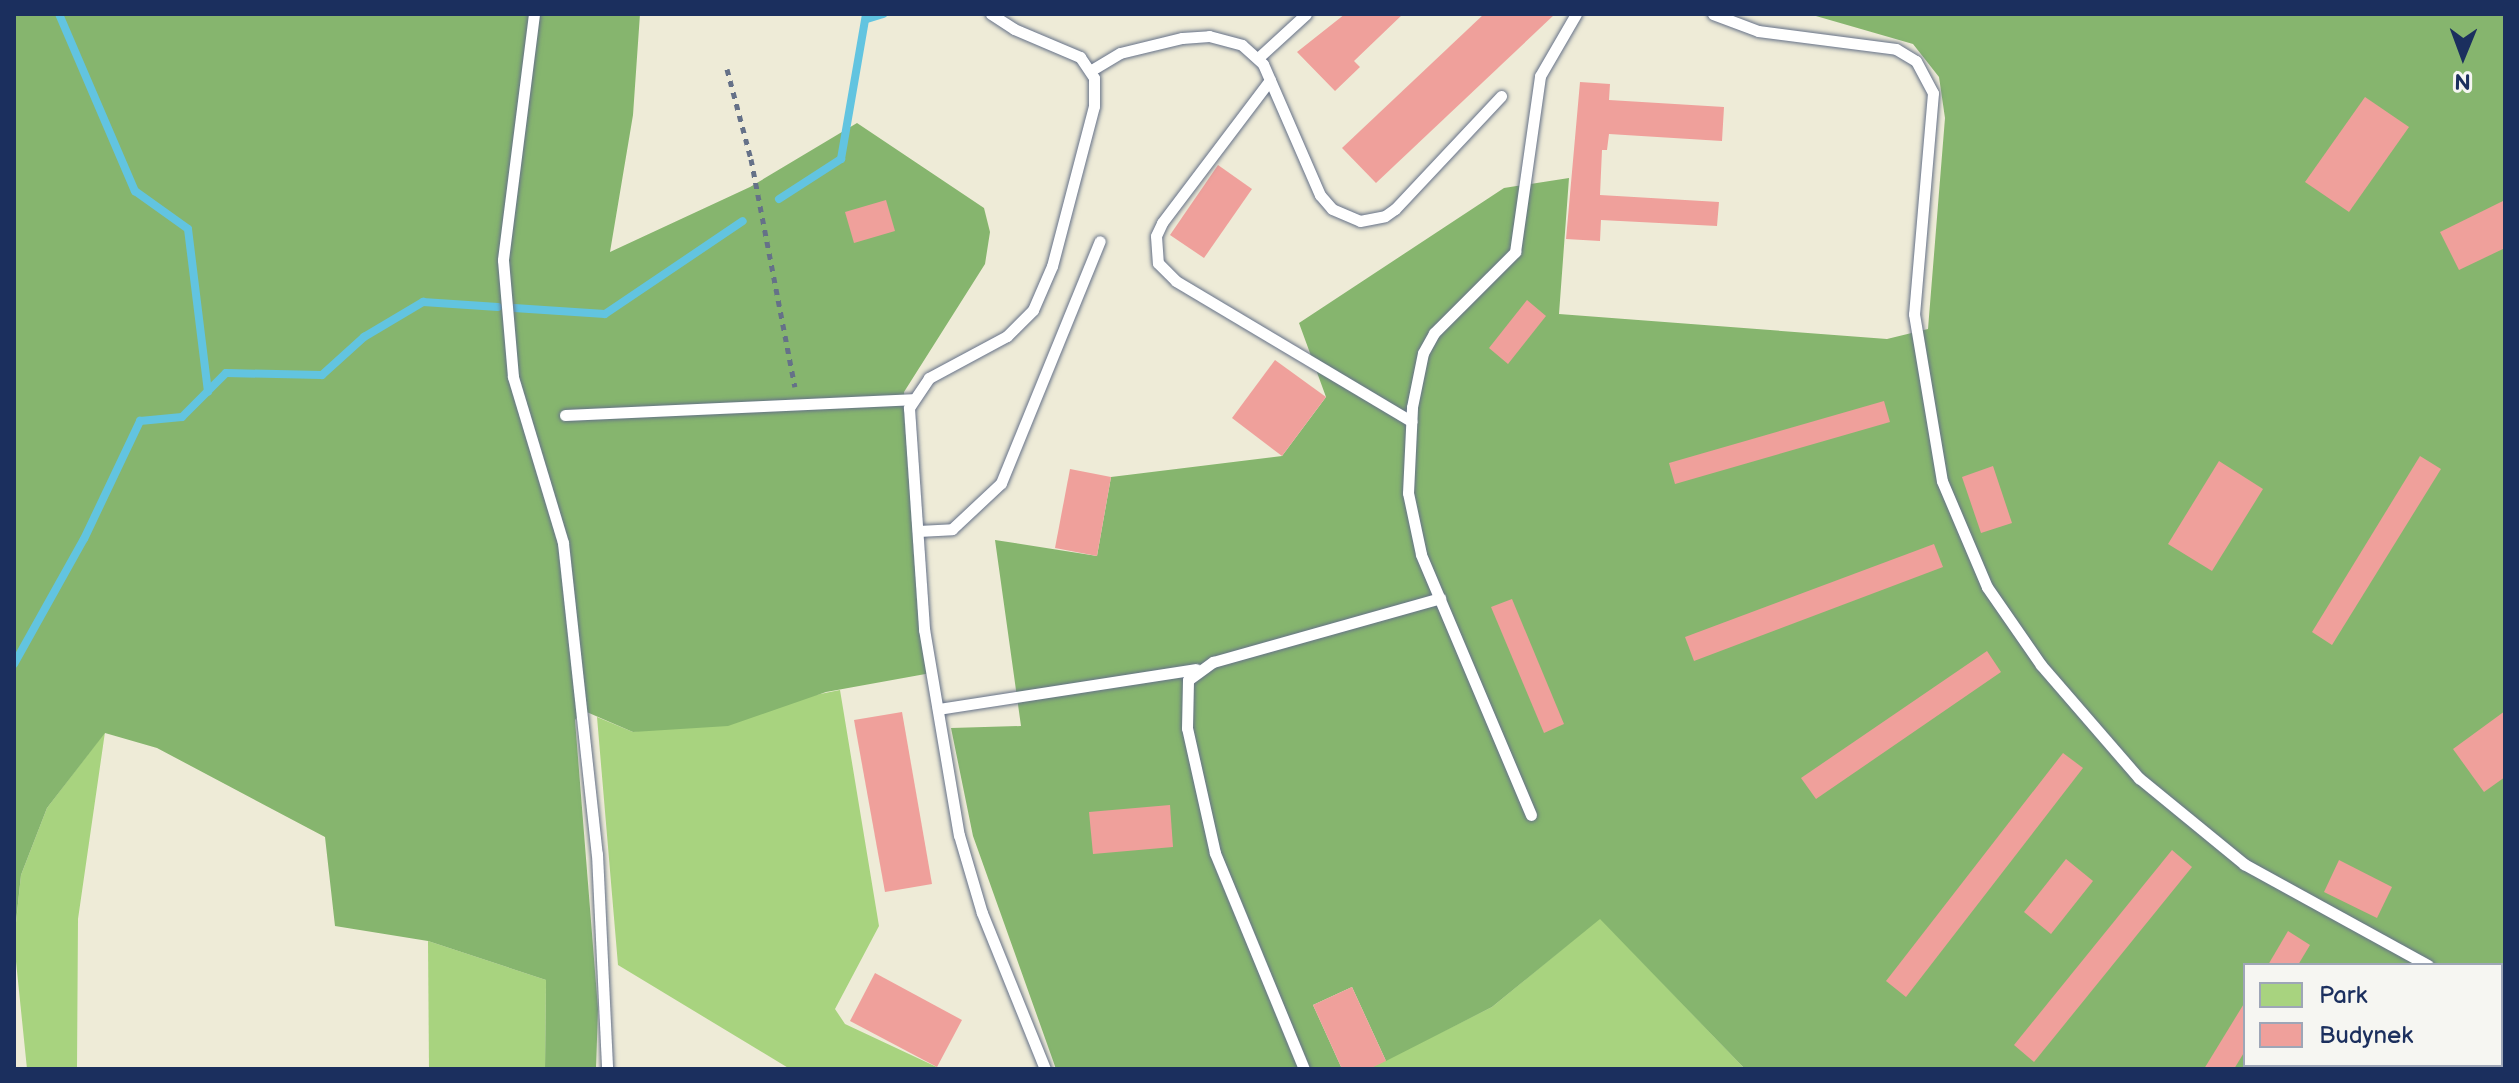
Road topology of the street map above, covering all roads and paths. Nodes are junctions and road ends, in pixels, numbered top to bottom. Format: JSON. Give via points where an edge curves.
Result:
{"nodes":[{"id":1,"x":534,"y":14,"type":"edge"},
{"id":2,"x":991,"y":14,"type":"edge"},
{"id":3,"x":1306,"y":14,"type":"edge"},
{"id":4,"x":1576,"y":14,"type":"edge"},
{"id":5,"x":1713,"y":14,"type":"edge"},
{"id":6,"x":1258,"y":58,"type":"junction"},
{"id":7,"x":727,"y":69,"type":"dead end"},
{"id":8,"x":1090,"y":71,"type":"junction"},
{"id":9,"x":1270,"y":80,"type":"junction"},
{"id":10,"x":1501,"y":96,"type":"dead end"},
{"id":11,"x":1100,"y":241,"type":"dead end"},
{"id":12,"x":912,"y":399,"type":"junction"},
{"id":13,"x":798,"y":404,"type":"junction"},
{"id":14,"x":565,"y":415,"type":"dead end"},
{"id":15,"x":1411,"y":421,"type":"junction"},
{"id":16,"x":918,"y":531,"type":"junction"},
{"id":17,"x":1440,"y":598,"type":"junction"},
{"id":18,"x":1196,"y":669,"type":"junction"},
{"id":19,"x":938,"y":709,"type":"junction"},
{"id":20,"x":1531,"y":815,"type":"dead end"},
{"id":21,"x":2424,"y":963,"type":"edge"},
{"id":22,"x":607,"y":1069,"type":"edge"},
{"id":23,"x":1045,"y":1069,"type":"edge"},
{"id":24,"x":1304,"y":1069,"type":"edge"}],
"edges":[{"from":1,"to":22,"type":"lane","via":[[504,275],[513,377],[563,543],[597,854]]},
{"from":2,"to":8,"type":"lane","via":[[1014,29],[1067,48]]},
{"from":3,"to":6,"type":"lane"},
{"from":4,"to":15,"type":"lane","via":[[1536,90],[1521,238],[1515,252],[1434,333],[1423,353]]},
{"from":5,"to":21,"type":"lane","via":[[1758,31],[1871,43],[1916,61],[1933,93],[1914,314],[1942,481],[1987,587],[2041,665],[2139,778],[2244,864]]},
{"from":6,"to":8,"type":"lane","via":[[1228,40],[1182,38],[1120,53]]},
{"from":6,"to":9,"type":"lane"},
{"from":7,"to":13,"type":"path","via":[[751,159]]},
{"from":8,"to":12,"type":"lane","via":[[1094,106],[1052,266],[1033,310],[1007,336],[929,378]]},
{"from":9,"to":10,"type":"lane","via":[[1320,195],[1332,209],[1360,221],[1395,209]]},
{"from":9,"to":15,"type":"lane","via":[[1162,223],[1156,236],[1158,263],[1176,281]]},
{"from":11,"to":16,"type":"lane","via":[[1001,483],[952,529]]},
{"from":12,"to":13,"type":"lane"},
{"from":12,"to":16,"type":"lane"},
{"from":13,"to":14,"type":"lane"},
{"from":15,"to":17,"type":"lane","via":[[1411,516]]},
{"from":16,"to":19,"type":"lane","via":[[924,629]]},
{"from":17,"to":18,"type":"lane"},
{"from":17,"to":20,"type":"lane"},
{"from":18,"to":19,"type":"lane"},
{"from":18,"to":24,"type":"lane","via":[[1185,694],[1196,782],[1215,853]]},
{"from":19,"to":23,"type":"lane","via":[[972,882]]}]}
